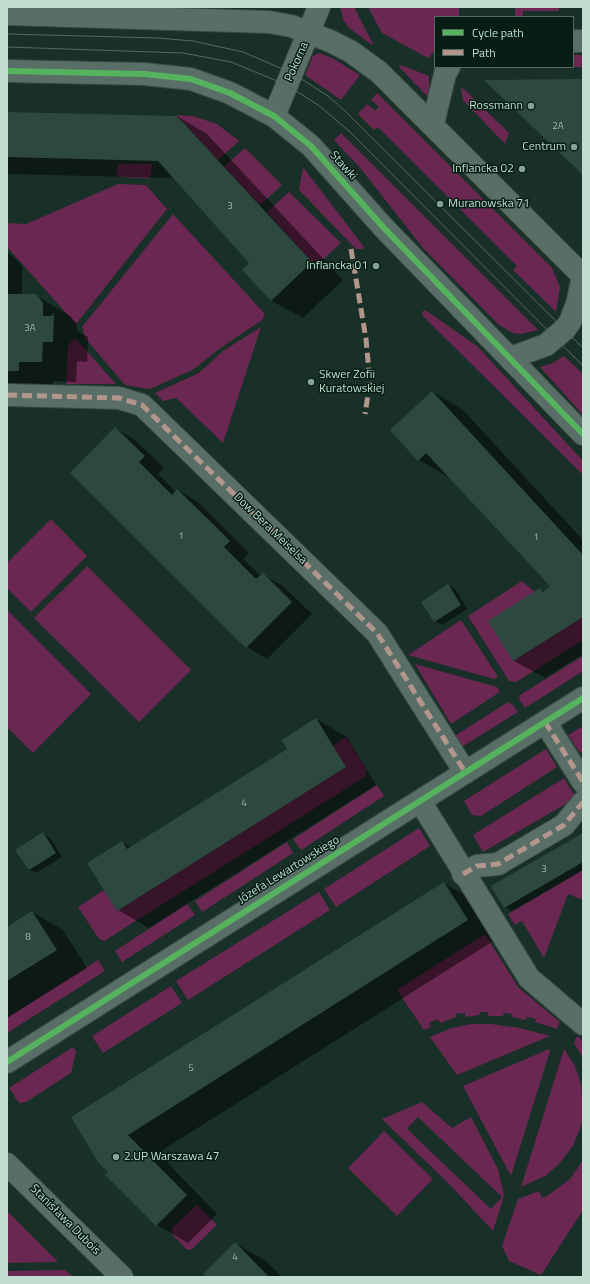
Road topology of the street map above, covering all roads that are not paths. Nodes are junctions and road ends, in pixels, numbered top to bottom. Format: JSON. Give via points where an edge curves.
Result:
{"nodes":[{"id":1,"x":319,"y":7,"type":"edge"},
{"id":2,"x":7,"y":14,"type":"edge"},
{"id":3,"x":310,"y":33,"type":"junction"},
{"id":4,"x":448,"y":68,"type":"edge"},
{"id":5,"x":7,"y":71,"type":"edge"},
{"id":6,"x":274,"y":116,"type":"junction"},
{"id":7,"x":433,"y":124,"type":"junction"},
{"id":8,"x":583,"y":276,"type":"edge"},
{"id":9,"x":510,"y":358,"type":"junction"},
{"id":10,"x":7,"y":395,"type":"edge"},
{"id":11,"x":583,"y":434,"type":"edge"},
{"id":12,"x":583,"y":698,"type":"edge"},
{"id":13,"x":545,"y":722,"type":"junction"},
{"id":14,"x":465,"y":772,"type":"junction"},
{"id":15,"x":583,"y":782,"type":"edge"},
{"id":16,"x":420,"y":801,"type":"junction"},
{"id":17,"x":583,"y":802,"type":"edge"},
{"id":18,"x":463,"y":874,"type":"junction"},
{"id":19,"x":583,"y":1024,"type":"edge"},
{"id":20,"x":7,"y":1062,"type":"edge"},
{"id":21,"x":7,"y":1164,"type":"edge"},
{"id":22,"x":122,"y":1277,"type":"edge"}],
"edges":[{"from":1,"to":3,"type":"street","name":"Pokorna"},
{"from":2,"to":3,"type":"street","via":[[269,22]]},
{"from":3,"to":6,"type":"street","name":"Pokorna"},
{"from":3,"to":7,"type":"street","via":[[350,51],[370,64]]},
{"from":4,"to":7,"type":"street"},
{"from":5,"to":6,"type":"street","name":"Stawki","via":[[144,74],[192,79],[230,93]]},
{"from":6,"to":9,"type":"street","name":"Stawki","via":[[311,146],[383,227]]},
{"from":7,"to":8,"type":"street"},
{"from":8,"to":9,"type":"street","via":[[577,304],[565,329],[546,345]]},
{"from":9,"to":11,"type":"street","name":"Stawki"},
{"from":10,"to":14,"type":"street","name":"Dow Bera Meiselsa","via":[[119,398],[142,405],[377,633]]},
{"from":12,"to":13,"type":"street","name":"Józefa Lewartowskiego"},
{"from":13,"to":14,"type":"street","name":"Józefa Lewartowskiego"},
{"from":13,"to":15,"type":"street"},
{"from":14,"to":16,"type":"street","name":"Józefa Lewartowskiego"},
{"from":16,"to":18,"type":"street"},
{"from":16,"to":20,"type":"street","name":"Józefa Lewartowskiego"},
{"from":17,"to":18,"type":"street","via":[[564,825],[498,864],[476,866]]},
{"from":18,"to":19,"type":"street","via":[[529,978]]},
{"from":21,"to":22,"type":"street","name":"Stanisława Dubois"}]}
